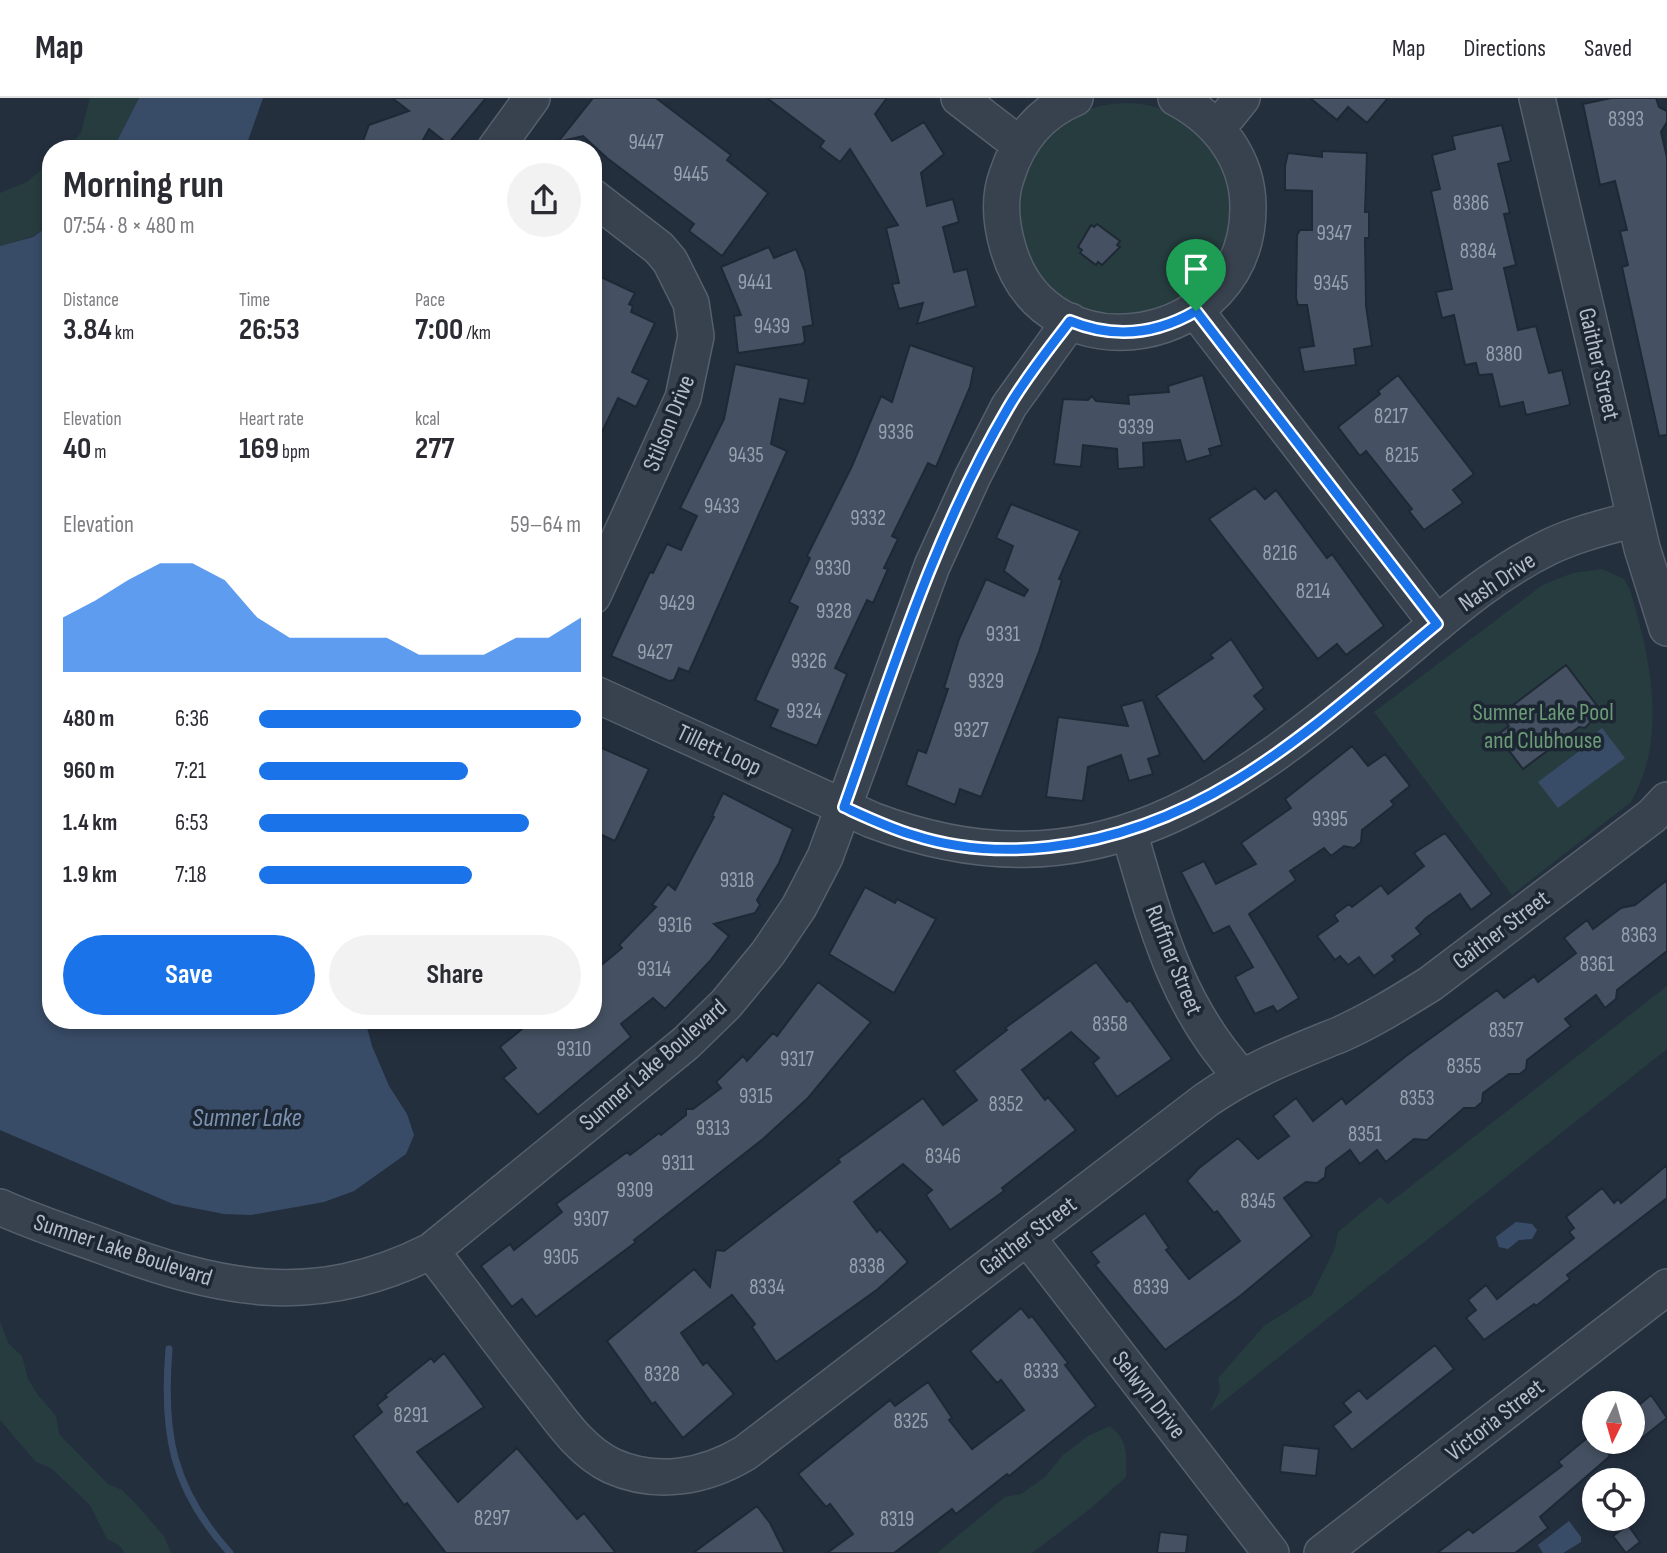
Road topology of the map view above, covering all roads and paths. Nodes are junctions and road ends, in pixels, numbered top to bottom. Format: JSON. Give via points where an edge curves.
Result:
{"nodes":[{"id":1,"x":532,"y":98,"type":"edge"},
{"id":2,"x":959,"y":98,"type":"edge"},
{"id":3,"x":1075,"y":98,"type":"edge"},
{"id":4,"x":1242,"y":98,"type":"edge"},
{"id":5,"x":1536,"y":98,"type":"edge"},
{"id":6,"x":1184,"y":100,"type":"edge"},
{"id":7,"x":1217,"y":129,"type":"junction"},
{"id":8,"x":512,"y":140,"type":"edge"},
{"id":9,"x":1020,"y":145,"type":"junction"},
{"id":10,"x":602,"y":204,"type":"edge"},
{"id":11,"x":1196,"y":311,"type":"junction"},
{"id":12,"x":1070,"y":321,"type":"junction"},
{"id":13,"x":1634,"y":519,"type":"junction"},
{"id":14,"x":602,"y":576,"type":"edge"},
{"id":15,"x":1437,"y":624,"type":"junction"},
{"id":16,"x":1667,"y":628,"type":"edge"},
{"id":17,"x":602,"y":697,"type":"edge"},
{"id":18,"x":1667,"y":800,"type":"edge"},
{"id":19,"x":844,"y":807,"type":"junction"},
{"id":20,"x":1129,"y":832,"type":"junction"},
{"id":21,"x":1241,"y":1076,"type":"junction"},
{"id":22,"x":0,"y":1207,"type":"edge"},
{"id":23,"x":1027,"y":1237,"type":"junction"},
{"id":24,"x":431,"y":1251,"type":"junction"},
{"id":25,"x":1667,"y":1287,"type":"edge"},
{"id":26,"x":1271,"y":1553,"type":"edge"},
{"id":27,"x":1322,"y":1553,"type":"edge"}],
"edges":[{"from":1,"to":8,"type":"street"},
{"from":2,"to":9,"type":"street"},
{"from":3,"to":9,"type":"street","via":[[1045,116]]},
{"from":4,"to":7,"type":"street"},
{"from":5,"to":13,"type":"street","name":"Gaither Street"},
{"from":6,"to":7,"type":"street"},
{"from":7,"to":11,"type":"street","via":[[1232,147],[1243,173],[1248,219],[1242,250],[1231,273]]},
{"from":9,"to":12,"type":"street","via":[[1004,181],[1001,207],[1010,257],[1040,300]]},
{"from":10,"to":14,"type":"street","name":"Stilson Drive","via":[[670,261],[691,303],[696,336],[683,398]]},
{"from":11,"to":12,"type":"street","via":[[1156,330],[1128,334]]},
{"from":11,"to":15,"type":"street"},
{"from":12,"to":19,"type":"street","name":"Sumner Lake Boulevard","via":[[1009,406],[972,476],[923,590]]},
{"from":13,"to":15,"type":"street","name":"Nash Drive","via":[[1549,547],[1486,585]]},
{"from":13,"to":16,"type":"street","name":"Gaither Street"},
{"from":15,"to":20,"type":"street","name":"Nash Drive","via":[[1267,761],[1209,797]]},
{"from":17,"to":19,"type":"street","name":"Tillett Loop"},
{"from":18,"to":21,"type":"street","name":"Gaither Street","via":[[1430,984],[1342,1033]]},
{"from":19,"to":20,"type":"street","name":"Nash Drive","via":[[914,836],[993,849],[1083,843]]},
{"from":19,"to":24,"type":"street","name":"Sumner Lake Boulevard","via":[[825,858],[799,907],[726,1004],[685,1043]]},
{"from":20,"to":21,"type":"street","name":"Ruffner Street","via":[[1180,987],[1200,1026]]},
{"from":21,"to":23,"type":"street","name":"Gaither Street"},
{"from":22,"to":24,"type":"street","name":"Sumner Lake Boulevard","via":[[145,1262],[242,1287],[334,1283],[382,1272]]},
{"from":23,"to":24,"type":"street","name":"Gaither Street","via":[[745,1452],[713,1470],[673,1477],[612,1466],[578,1440]]},
{"from":23,"to":26,"type":"street","name":"Selwyn Drive"},
{"from":25,"to":27,"type":"street","name":"Victoria Street"}]}
